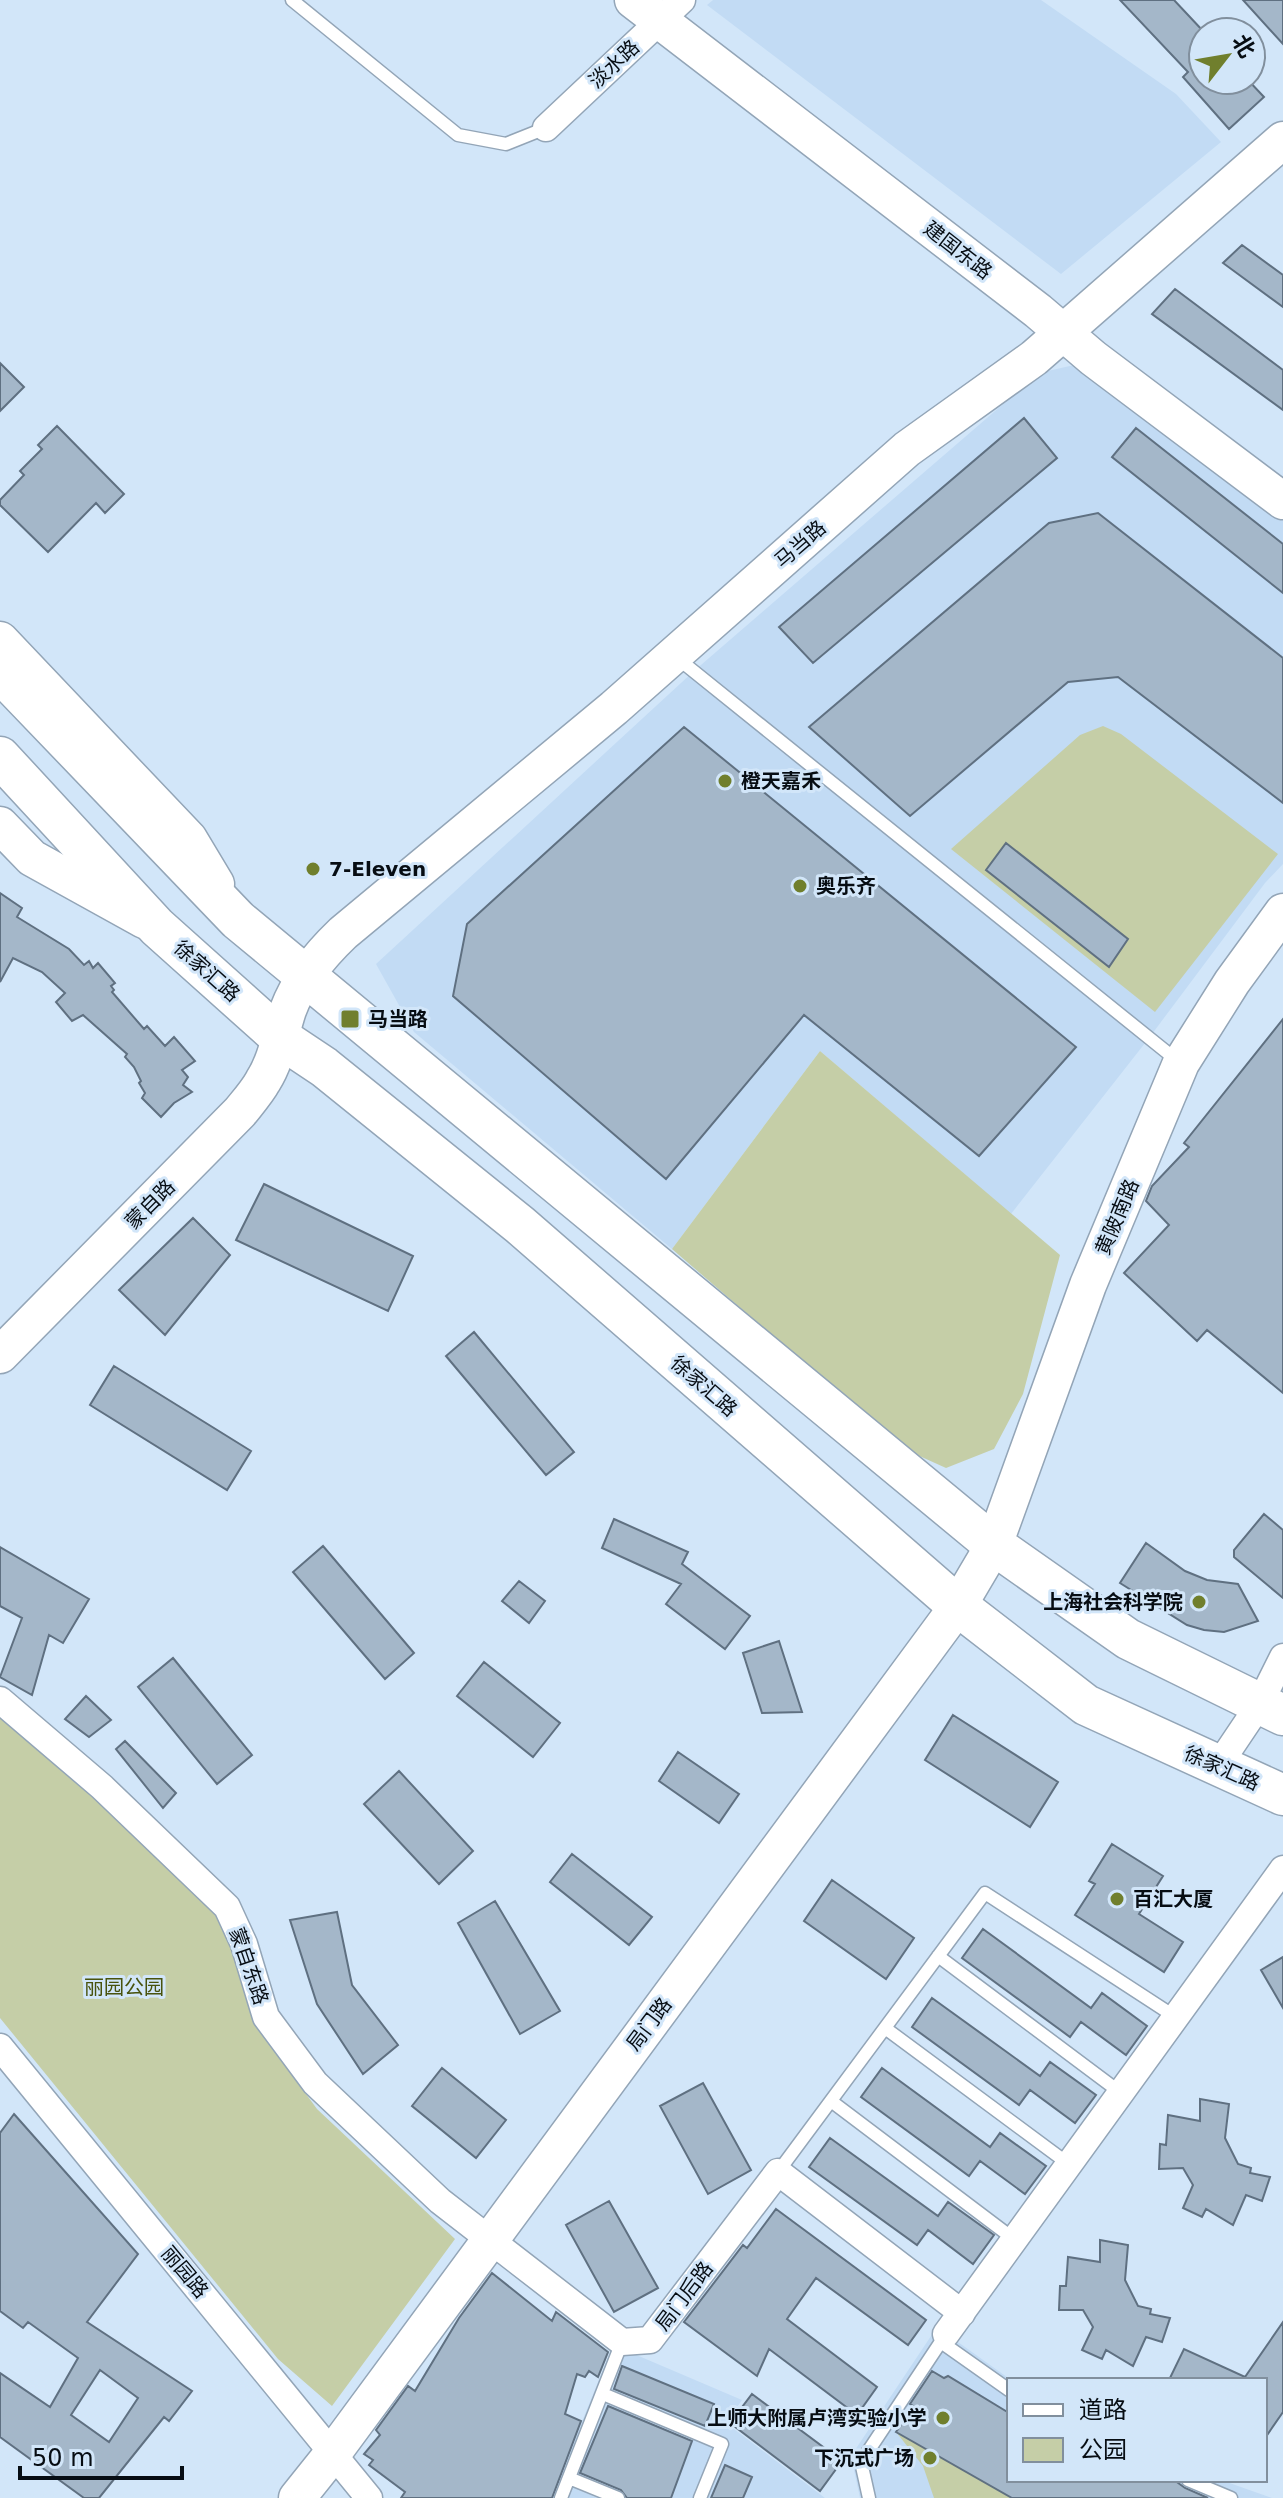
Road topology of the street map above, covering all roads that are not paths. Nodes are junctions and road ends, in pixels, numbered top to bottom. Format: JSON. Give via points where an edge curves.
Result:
{"nodes":[{"id":1,"x":292,"y":0,"type":"edge"},
{"id":2,"x":658,"y":7,"type":"edge"},
{"id":3,"x":546,"y":128,"type":"joint"},
{"id":4,"x":1283,"y":140,"type":"edge"},
{"id":5,"x":1064,"y":333,"type":"junction"},
{"id":6,"x":1283,"y":501,"type":"edge"},
{"id":7,"x":0,"y":640,"type":"edge"},
{"id":8,"x":674,"y":655,"type":"junction"},
{"id":9,"x":0,"y":672,"type":"edge"},
{"id":10,"x":0,"y":708,"type":"edge"},
{"id":11,"x":0,"y":757,"type":"edge"},
{"id":12,"x":0,"y":793,"type":"edge"},
{"id":13,"x":0,"y":825,"type":"edge"},
{"id":14,"x":1283,"y":912,"type":"edge"},
{"id":15,"x":238,"y":920,"type":"junction"},
{"id":16,"x":157,"y":927,"type":"junction"},
{"id":17,"x":306,"y":975,"type":"junction"},
{"id":18,"x":282,"y":1039,"type":"junction"},
{"id":19,"x":1181,"y":1063,"type":"junction"},
{"id":20,"x":0,"y":1355,"type":"edge"},
{"id":21,"x":994,"y":1545,"type":"junction"},
{"id":22,"x":958,"y":1606,"type":"junction"},
{"id":23,"x":1283,"y":1657,"type":"edge"},
{"id":24,"x":0,"y":1700,"type":"edge"},
{"id":25,"x":1275,"y":1705,"type":"edge"},
{"id":26,"x":1218,"y":1766,"type":"junction"},
{"id":27,"x":1283,"y":1795,"type":"edge"},
{"id":28,"x":1283,"y":1869,"type":"edge"},
{"id":29,"x":938,"y":1956,"type":"junction"},
{"id":30,"x":1177,"y":2018,"type":"junction"},
{"id":31,"x":885,"y":2028,"type":"junction"},
{"id":32,"x":0,"y":2047,"type":"edge"},
{"id":33,"x":1122,"y":2093,"type":"junction"},
{"id":34,"x":831,"y":2101,"type":"junction"},
{"id":35,"x":1070,"y":2165,"type":"junction"},
{"id":36,"x":778,"y":2172,"type":"junction"},
{"id":37,"x":489,"y":2240,"type":"junction"},
{"id":38,"x":1015,"y":2240,"type":"junction"},
{"id":39,"x":962,"y":2313,"type":"junction"},
{"id":40,"x":944,"y":2338,"type":"junction"},
{"id":41,"x":622,"y":2342,"type":"junction"},
{"id":42,"x":1007,"y":2388,"type":"edge"},
{"id":43,"x":603,"y":2394,"type":"junction"},
{"id":44,"x":333,"y":2453,"type":"junction"},
{"id":45,"x":569,"y":2478,"type":"junction"},
{"id":46,"x":1193,"y":2482,"type":"edge"},
{"id":47,"x":297,"y":2498,"type":"edge"},
{"id":48,"x":369,"y":2498,"type":"edge"},
{"id":49,"x":561,"y":2498,"type":"edge"},
{"id":50,"x":618,"y":2498,"type":"edge"},
{"id":51,"x":700,"y":2498,"type":"edge"},
{"id":52,"x":869,"y":2498,"type":"edge"},
{"id":53,"x":1231,"y":2498,"type":"edge"}],
"edges":[{"from":1,"to":3,"type":"lane","via":[[458,135],[506,144]]},
{"from":2,"to":3,"type":"street","name":"淡水路"},
{"from":2,"to":5,"type":"street","name":"建国东路"},
{"from":4,"to":5,"type":"street","name":"马当路"},
{"from":5,"to":6,"type":"street","name":"建国东路"},
{"from":5,"to":8,"type":"street","name":"马当路","via":[[907,449]]},
{"from":7,"to":15,"type":"street","via":[[189,839]]},
{"from":8,"to":17,"type":"street","name":"马当路","via":[[343,933]]},
{"from":8,"to":19,"type":"lane"},
{"from":9,"to":15,"type":"main road"},
{"from":10,"to":15,"type":"main road","via":[[176,884]]},
{"from":11,"to":16,"type":"main road","name":"徐家汇路"},
{"from":12,"to":16,"type":"main road","via":[[32,826]]},
{"from":13,"to":16,"type":"street","name":"徐家汇路","via":[[32,858]]},
{"from":14,"to":19,"type":"street","name":"黄陂南路"},
{"from":15,"to":17,"type":"main road"},
{"from":16,"to":18,"type":"main road","name":"徐家汇路"},
{"from":17,"to":18,"type":"street","name":"马当路"},
{"from":17,"to":21,"type":"main road"},
{"from":18,"to":20,"type":"street","name":"蒙自路","via":[[264,1080],[240,1112]]},
{"from":18,"to":22,"type":"main road","name":"徐家汇路","via":[[520,1225]]},
{"from":19,"to":21,"type":"street","name":"黄陂南路","via":[[1088,1285]]},
{"from":21,"to":22,"type":"street","name":"局门路"},
{"from":21,"to":25,"type":"main road","via":[[1128,1639]]},
{"from":22,"to":26,"type":"main road","name":"徐家汇路","via":[[1086,1705]]},
{"from":22,"to":37,"type":"street","name":"局门路"},
{"from":23,"to":25,"type":"street"},
{"from":24,"to":37,"type":"street","name":"蒙自东路","via":[[102,1787],[227,1907],[266,2017],[315,2083]]},
{"from":25,"to":26,"type":"street"},
{"from":26,"to":27,"type":"main road","name":"徐家汇路"},
{"from":28,"to":30,"type":"street"},
{"from":29,"to":30,"type":"lane","via":[[985,1893]]},
{"from":29,"to":31,"type":"lane"},
{"from":29,"to":33,"type":"lane"},
{"from":30,"to":33,"type":"street"},
{"from":31,"to":34,"type":"lane"},
{"from":31,"to":35,"type":"lane"},
{"from":32,"to":44,"type":"street","name":"丽园路"},
{"from":33,"to":35,"type":"street"},
{"from":34,"to":36,"type":"lane"},
{"from":34,"to":38,"type":"lane"},
{"from":35,"to":38,"type":"street"},
{"from":36,"to":39,"type":"street"},
{"from":36,"to":41,"type":"street","name":"局门后路","via":[[650,2340]]},
{"from":37,"to":41,"type":"street"},
{"from":37,"to":44,"type":"street","name":"局门路"},
{"from":38,"to":39,"type":"street"},
{"from":39,"to":40,"type":"street"},
{"from":40,"to":42,"type":"lane"},
{"from":40,"to":52,"type":"lane","via":[[861,2462]]},
{"from":41,"to":43,"type":"lane"},
{"from":43,"to":45,"type":"lane"},
{"from":43,"to":51,"type":"lane","via":[[722,2444]]},
{"from":44,"to":47,"type":"street","name":"局门路"},
{"from":44,"to":48,"type":"street","name":"丽园路"},
{"from":45,"to":49,"type":"lane"},
{"from":45,"to":50,"type":"lane"},
{"from":46,"to":53,"type":"lane"}]}
